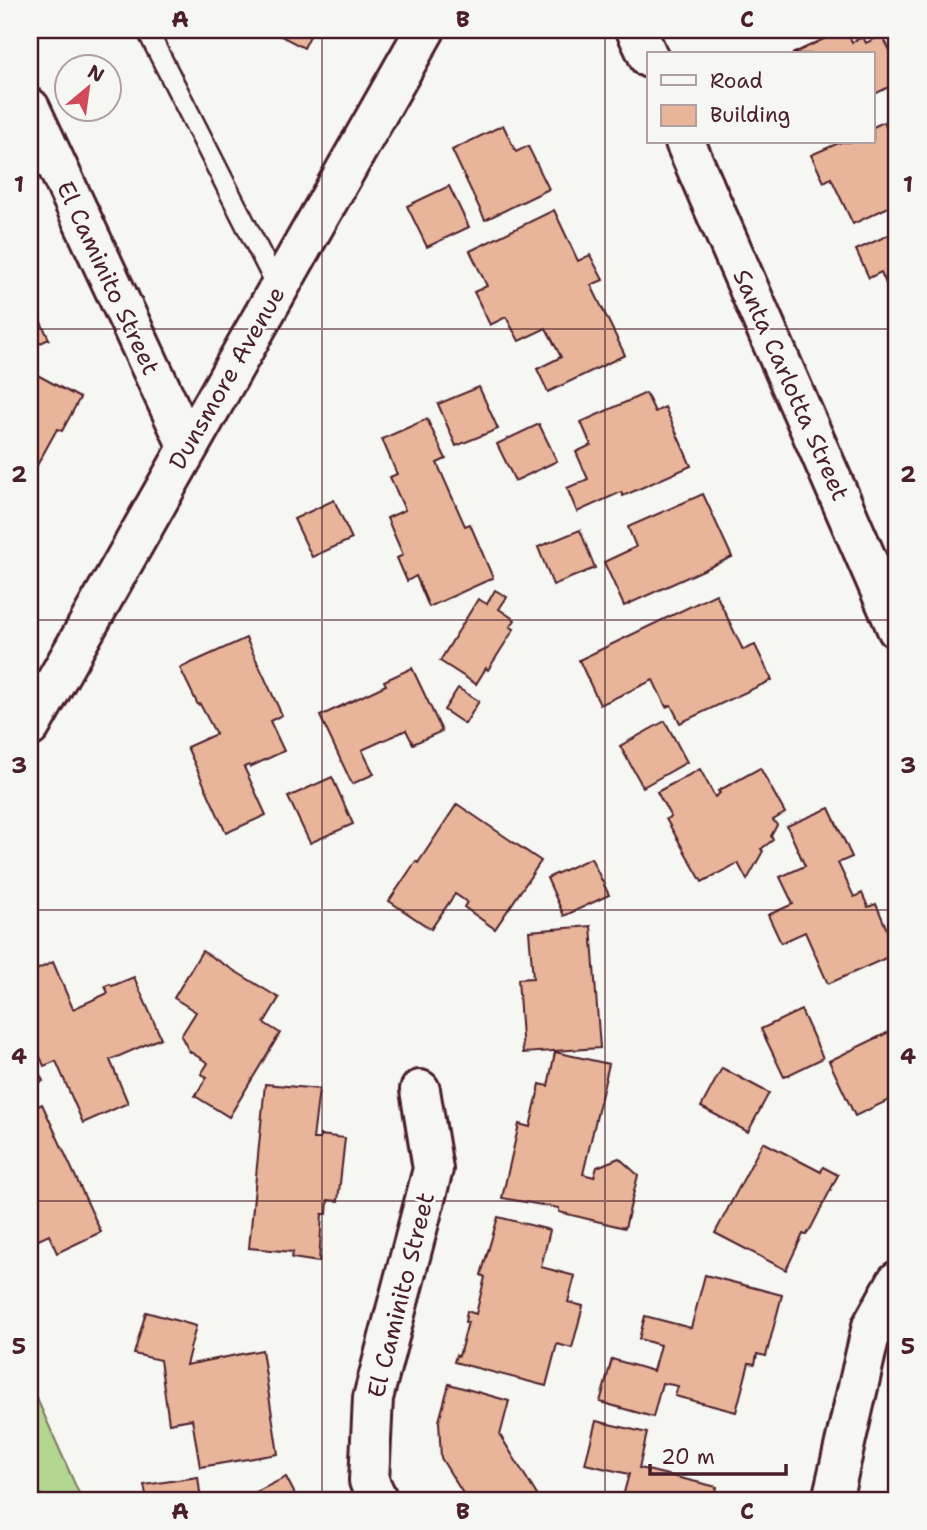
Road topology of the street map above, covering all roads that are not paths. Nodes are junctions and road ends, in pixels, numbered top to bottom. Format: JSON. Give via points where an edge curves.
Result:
{"nodes":[{"id":1,"x":147,"y":30,"type":"edge"},
{"id":2,"x":425,"y":30,"type":"edge"},
{"id":3,"x":636,"y":30,"type":"edge"},
{"id":4,"x":647,"y":54,"type":"edge"},
{"id":5,"x":30,"y":108,"type":"edge"},
{"id":6,"x":686,"y":144,"type":"edge"},
{"id":7,"x":278,"y":288,"type":"junction"},
{"id":8,"x":188,"y":447,"type":"junction"},
{"id":9,"x":897,"y":629,"type":"edge"},
{"id":10,"x":30,"y":727,"type":"edge"},
{"id":11,"x":420,"y":1090,"type":"dead end"},
{"id":12,"x":897,"y":1281,"type":"edge"},
{"id":13,"x":378,"y":1500,"type":"edge"},
{"id":14,"x":832,"y":1500,"type":"edge"}],
"edges":[{"from":1,"to":7,"type":"lane"},
{"from":2,"to":7,"type":"street","name":"Dunsmore Avenue"},
{"from":3,"to":4,"type":"street"},
{"from":5,"to":8,"type":"street","name":"El Caminito Street"},
{"from":6,"to":9,"type":"street","name":"Santa Carlotta Street"},
{"from":7,"to":8,"type":"street","name":"Dunsmore Avenue"},
{"from":8,"to":10,"type":"street","name":"Dunsmore Avenue"},
{"from":11,"to":13,"type":"street","name":"El Caminito Street","via":[[432,1168],[373,1398],[369,1481]]},
{"from":12,"to":14,"type":"street","via":[[872,1326]]}]}
